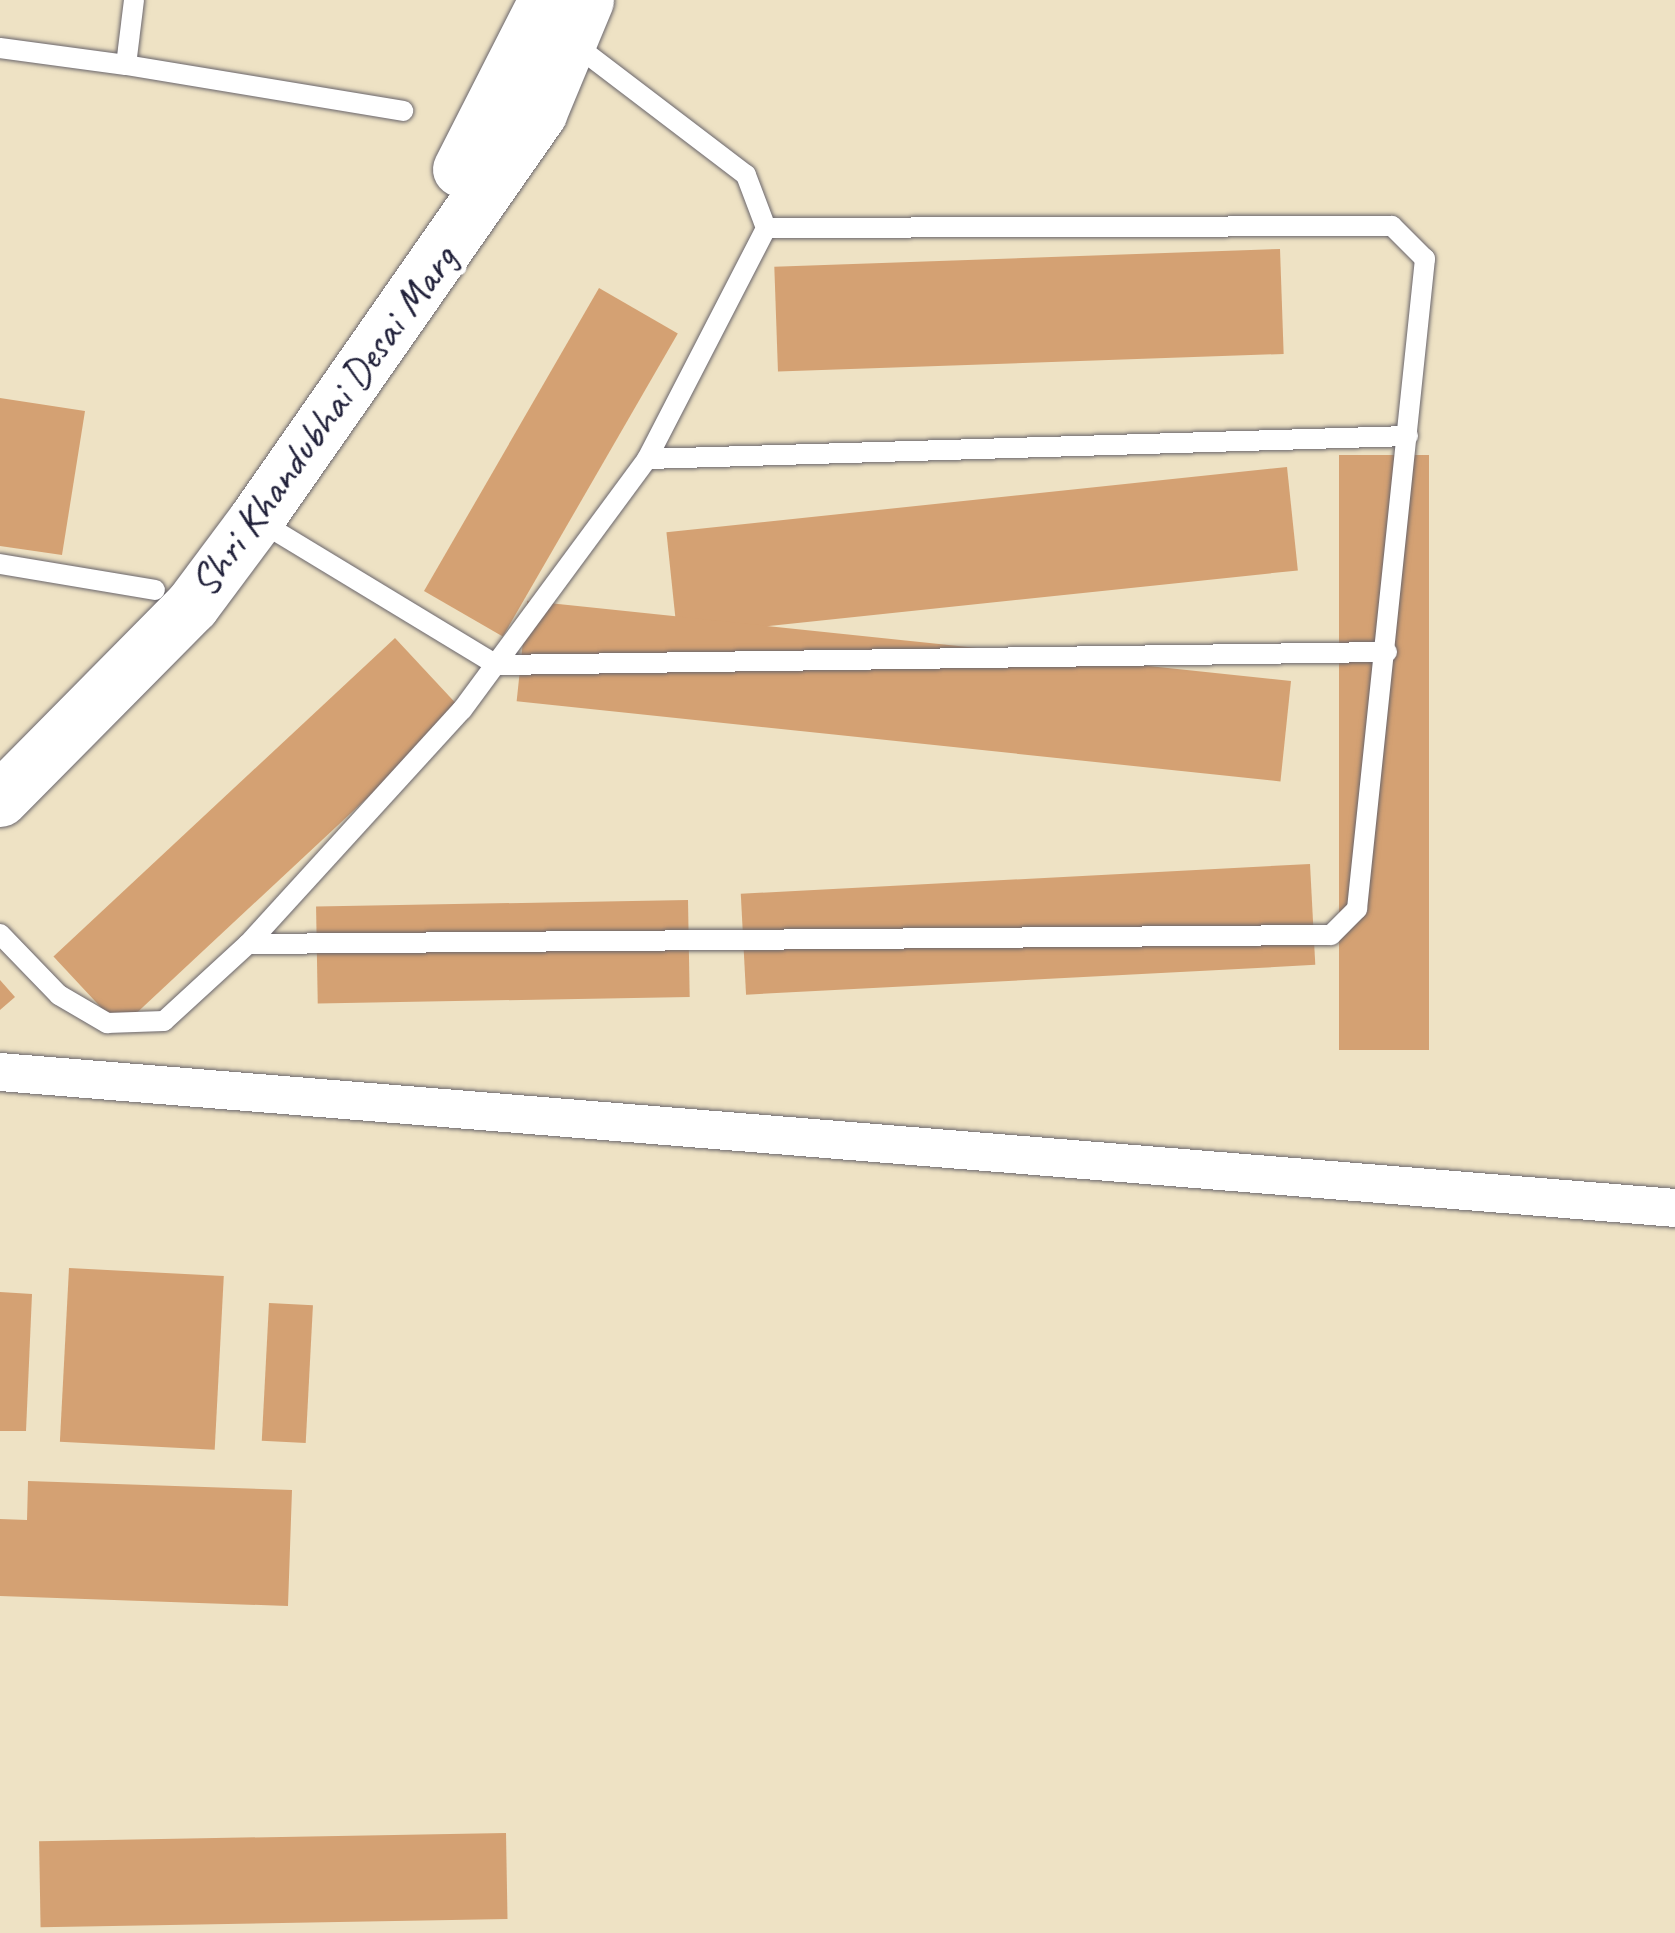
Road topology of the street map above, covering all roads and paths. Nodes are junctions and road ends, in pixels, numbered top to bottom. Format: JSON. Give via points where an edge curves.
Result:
{"nodes":[{"id":1,"x":134,"y":0,"type":"edge"},
{"id":2,"x":567,"y":13,"type":"edge"},
{"id":3,"x":0,"y":48,"type":"edge"},
{"id":4,"x":126,"y":66,"type":"junction"},
{"id":5,"x":403,"y":111,"type":"dead end"},
{"id":6,"x":766,"y":228,"type":"junction"},
{"id":7,"x":1408,"y":436,"type":"junction"},
{"id":8,"x":648,"y":459,"type":"junction"},
{"id":9,"x":256,"y":519,"type":"junction"},
{"id":10,"x":0,"y":564,"type":"edge"},
{"id":11,"x":154,"y":590,"type":"junction"},
{"id":12,"x":1387,"y":652,"type":"junction"},
{"id":13,"x":497,"y":665,"type":"junction"},
{"id":14,"x":0,"y":750,"type":"edge"},
{"id":15,"x":0,"y":799,"type":"edge"},
{"id":16,"x":0,"y":934,"type":"edge"},
{"id":17,"x":248,"y":944,"type":"junction"},
{"id":18,"x":0,"y":1072,"type":"edge"},
{"id":19,"x":1675,"y":1208,"type":"edge"}],
"edges":[{"from":1,"to":4,"type":"lane"},
{"from":2,"to":6,"type":"lane","via":[[746,175]]},
{"from":2,"to":9,"type":"main road","name":"Shri Khandubhai Desai Marg","via":[[540,112]]},
{"from":2,"to":11,"type":"main road","name":"Shri Khandubhai Desai Marg","via":[[318,380]]},
{"from":3,"to":4,"type":"lane"},
{"from":4,"to":5,"type":"lane"},
{"from":6,"to":7,"type":"lane","via":[[1392,226],[1425,259]]},
{"from":6,"to":8,"type":"lane"},
{"from":7,"to":8,"type":"lane"},
{"from":7,"to":12,"type":"lane"},
{"from":8,"to":13,"type":"lane"},
{"from":9,"to":13,"type":"lane"},
{"from":9,"to":15,"type":"main road","name":"Shri Khandubhai Desai Marg","via":[[192,605]]},
{"from":10,"to":11,"type":"lane"},
{"from":11,"to":14,"type":"main road","name":"Shri Khandubhai Desai Marg"},
{"from":12,"to":13,"type":"lane"},
{"from":12,"to":17,"type":"lane","via":[[1356,910],[1330,935]]},
{"from":13,"to":17,"type":"lane"},
{"from":16,"to":17,"type":"lane","via":[[59,994],[107,1024],[164,1022]]},
{"from":18,"to":19,"type":"street"}]}
